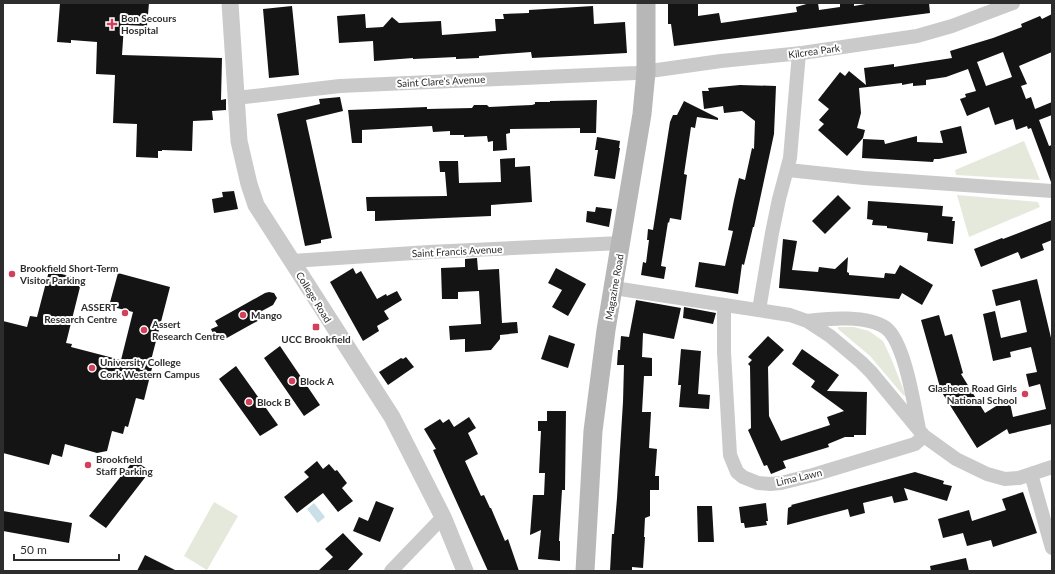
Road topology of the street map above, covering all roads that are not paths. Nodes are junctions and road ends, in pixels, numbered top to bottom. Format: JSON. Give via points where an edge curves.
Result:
{"nodes":[{"id":1,"x":230,"y":3,"type":"edge"},
{"id":2,"x":646,"y":3,"type":"edge"},
{"id":3,"x":1013,"y":3,"type":"edge"},
{"id":4,"x":798,"y":53,"type":"junction"},
{"id":5,"x":646,"y":72,"type":"junction"},
{"id":6,"x":236,"y":98,"type":"junction"},
{"id":7,"x":788,"y":170,"type":"junction"},
{"id":8,"x":1052,"y":191,"type":"edge"},
{"id":9,"x":621,"y":242,"type":"junction"},
{"id":10,"x":292,"y":261,"type":"junction"},
{"id":11,"x":614,"y":288,"type":"junction"},
{"id":12,"x":724,"y":305,"type":"junction"},
{"id":13,"x":759,"y":310,"type":"junction"},
{"id":14,"x":807,"y":321,"type":"junction"},
{"id":15,"x":922,"y":434,"type":"junction"},
{"id":16,"x":1052,"y":467,"type":"edge"},
{"id":17,"x":1031,"y":474,"type":"junction"},
{"id":18,"x":443,"y":517,"type":"junction"},
{"id":19,"x":1052,"y":548,"type":"edge"},
{"id":20,"x":391,"y":571,"type":"edge"},
{"id":21,"x":465,"y":571,"type":"edge"},
{"id":22,"x":585,"y":571,"type":"edge"}],
"edges":[{"from":1,"to":6,"type":"street","name":"College Road"},
{"from":2,"to":5,"type":"main road","name":"Magazine Road"},
{"from":3,"to":4,"type":"street","name":"Kilcrea Park","via":[[917,36]]},
{"from":4,"to":5,"type":"street","name":"Kilcrea Park"},
{"from":4,"to":7,"type":"street"},
{"from":5,"to":6,"type":"street","name":"Saint Clare's Avenue","via":[[340,86]]},
{"from":5,"to":9,"type":"main road","name":"Magazine Road","via":[[642,114]]},
{"from":6,"to":10,"type":"street","name":"College Road","via":[[239,141],[250,188],[256,205]]},
{"from":7,"to":8,"type":"street"},
{"from":7,"to":13,"type":"street","via":[[779,199]]},
{"from":9,"to":10,"type":"street","name":"Saint Francis Avenue"},
{"from":9,"to":11,"type":"main road","name":"Magazine Road"},
{"from":10,"to":18,"type":"street","name":"College Road","via":[[392,417]]},
{"from":11,"to":12,"type":"street"},
{"from":11,"to":22,"type":"main road","name":"Magazine Road","via":[[593,431]]},
{"from":12,"to":13,"type":"street"},
{"from":12,"to":15,"type":"street","name":"Lima Lawn","via":[[730,456],[737,472],[743,477],[758,483],[781,483],[915,444]]},
{"from":13,"to":14,"type":"street","via":[[790,315]]},
{"from":14,"to":15,"type":"street","via":[[826,332],[861,362]]},
{"from":14,"to":15,"type":"street","via":[[858,320],[878,324],[887,329],[895,341],[907,372]]},
{"from":15,"to":17,"type":"street","via":[[956,459],[987,474],[1005,479]]},
{"from":16,"to":17,"type":"street"},
{"from":17,"to":19,"type":"street"},
{"from":18,"to":20,"type":"street"},
{"from":18,"to":21,"type":"street","name":"College Road"}]}
